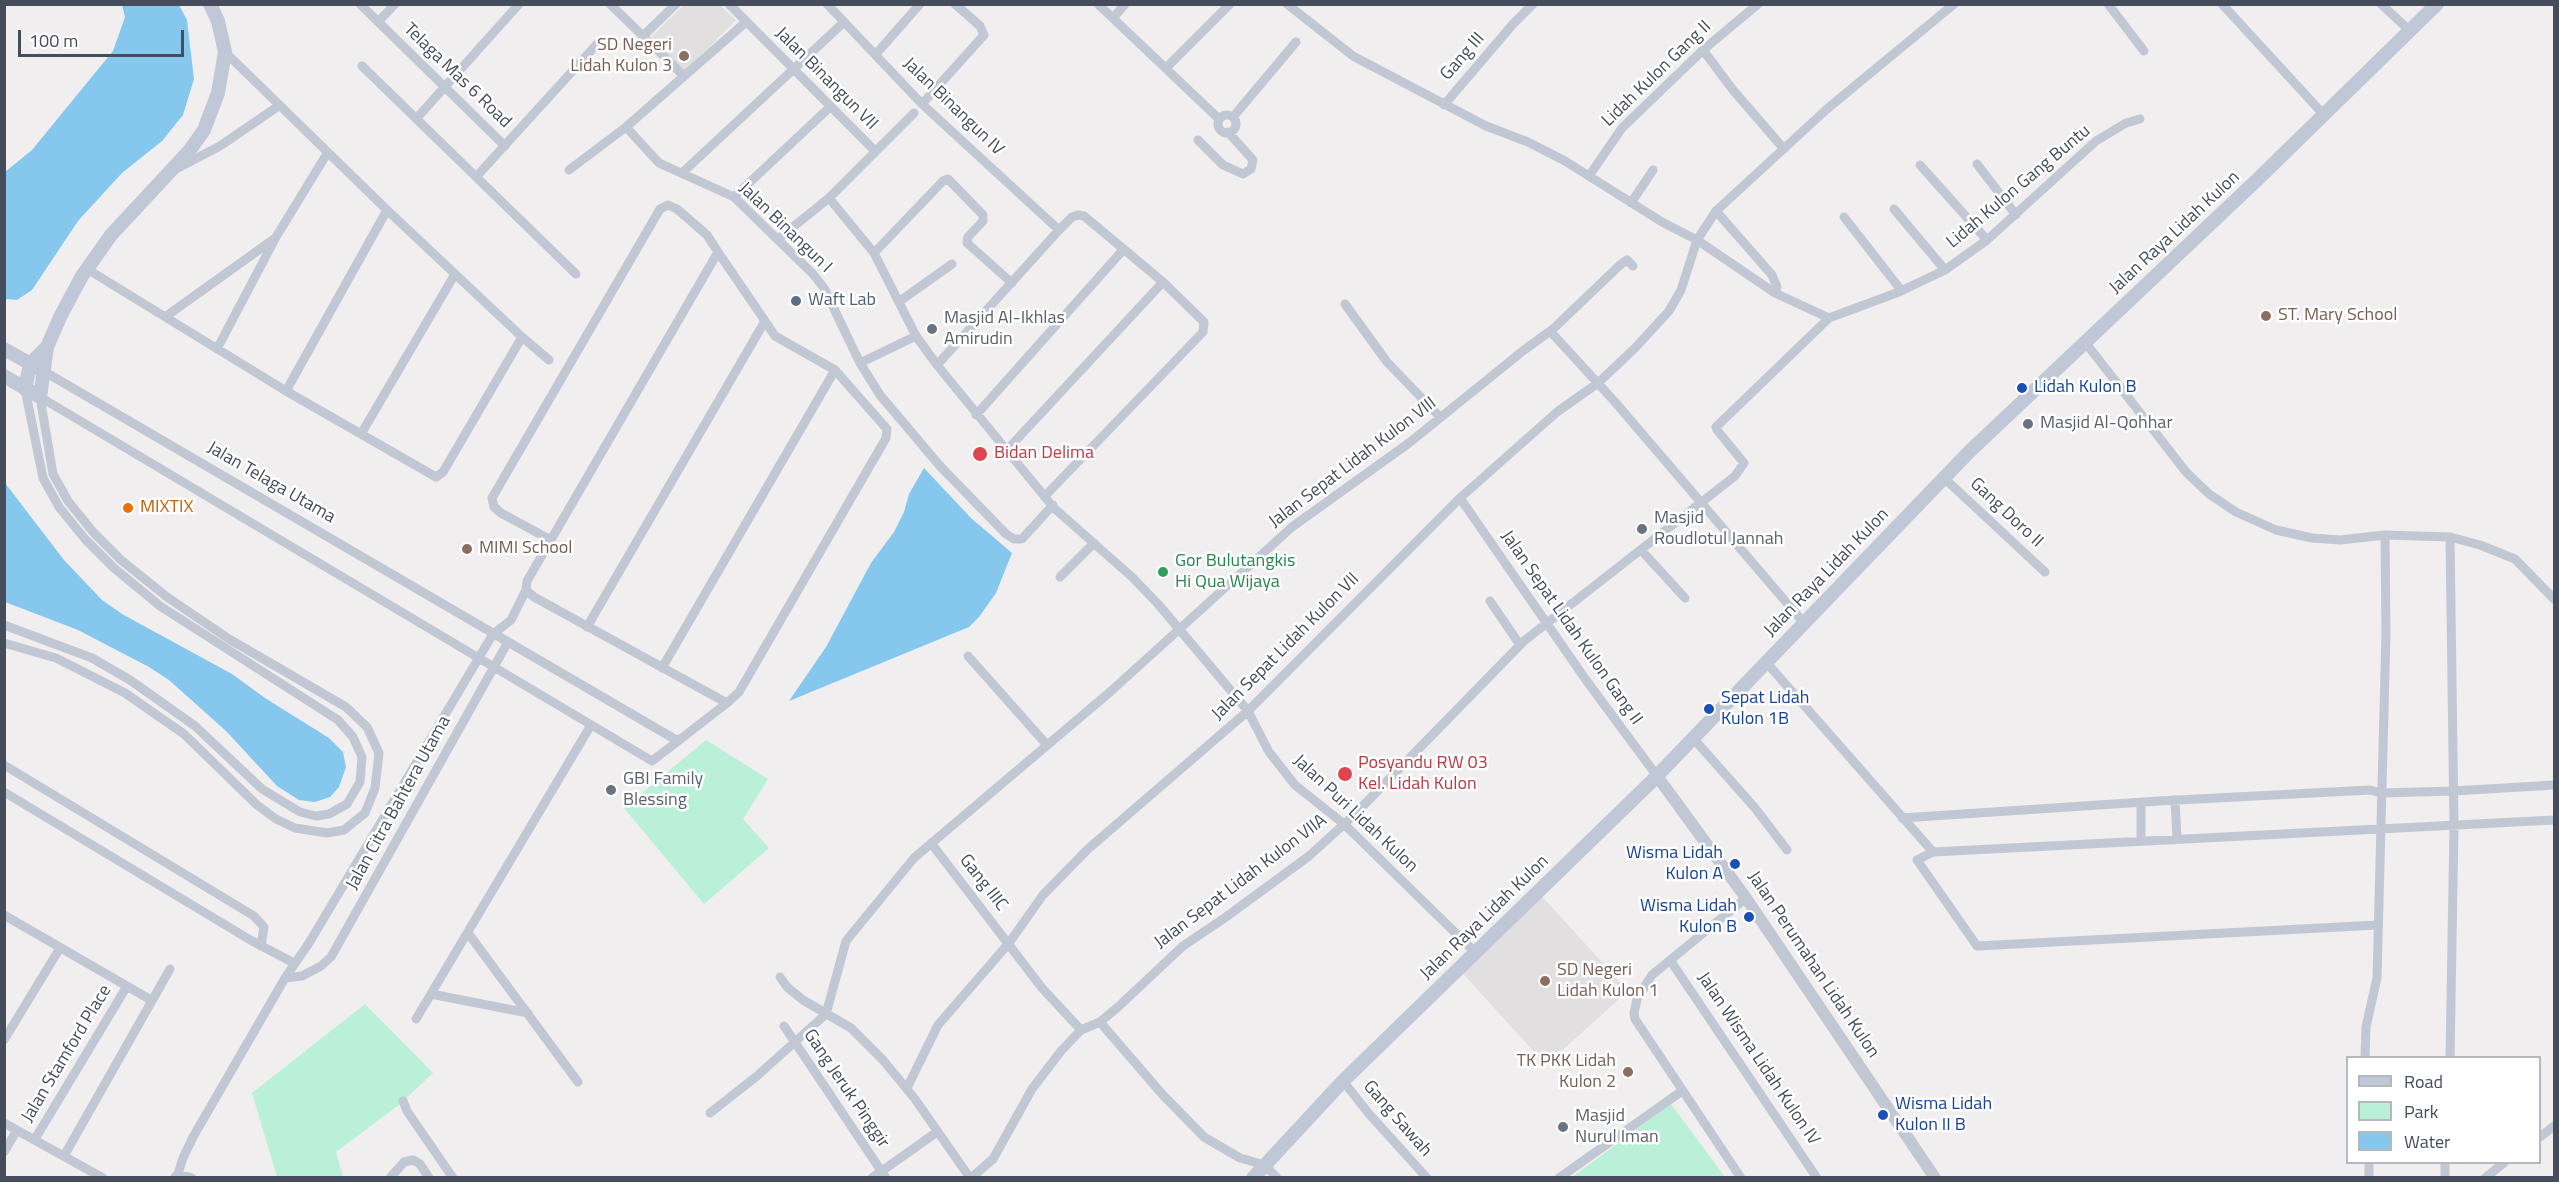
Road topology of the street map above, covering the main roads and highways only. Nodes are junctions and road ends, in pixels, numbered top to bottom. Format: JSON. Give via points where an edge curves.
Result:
{"nodes":[{"id":1,"x":210,"y":4,"type":"edge"},
{"id":2,"x":2437,"y":4,"type":"edge"},
{"id":3,"x":47,"y":347,"type":"junction"},
{"id":4,"x":4,"y":349,"type":"edge"},
{"id":5,"x":30,"y":364,"type":"junction"},
{"id":6,"x":45,"y":372,"type":"junction"},
{"id":7,"x":4,"y":376,"type":"edge"},
{"id":8,"x":25,"y":389,"type":"junction"},
{"id":9,"x":1253,"y":1178,"type":"edge"}],
"edges":[{"from":1,"to":3,"type":"main road","via":[[225,52],[218,93],[204,130],[111,235],[87,269]]},
{"from":2,"to":9,"type":"main road","name":"Jalan Raya Lidah Kulon","via":[[1944,478],[1657,776],[1343,1081]]},
{"from":3,"to":5,"type":"main road"},
{"from":3,"to":6,"type":"main road"},
{"from":4,"to":5,"type":"main road","name":"Jalan Telaga Utama"},
{"from":5,"to":6,"type":"main road","name":"Jalan Telaga Utama"},
{"from":5,"to":8,"type":"main road"},
{"from":6,"to":8,"type":"main road","via":[[40,397]]},
{"from":7,"to":8,"type":"main road"}]}
